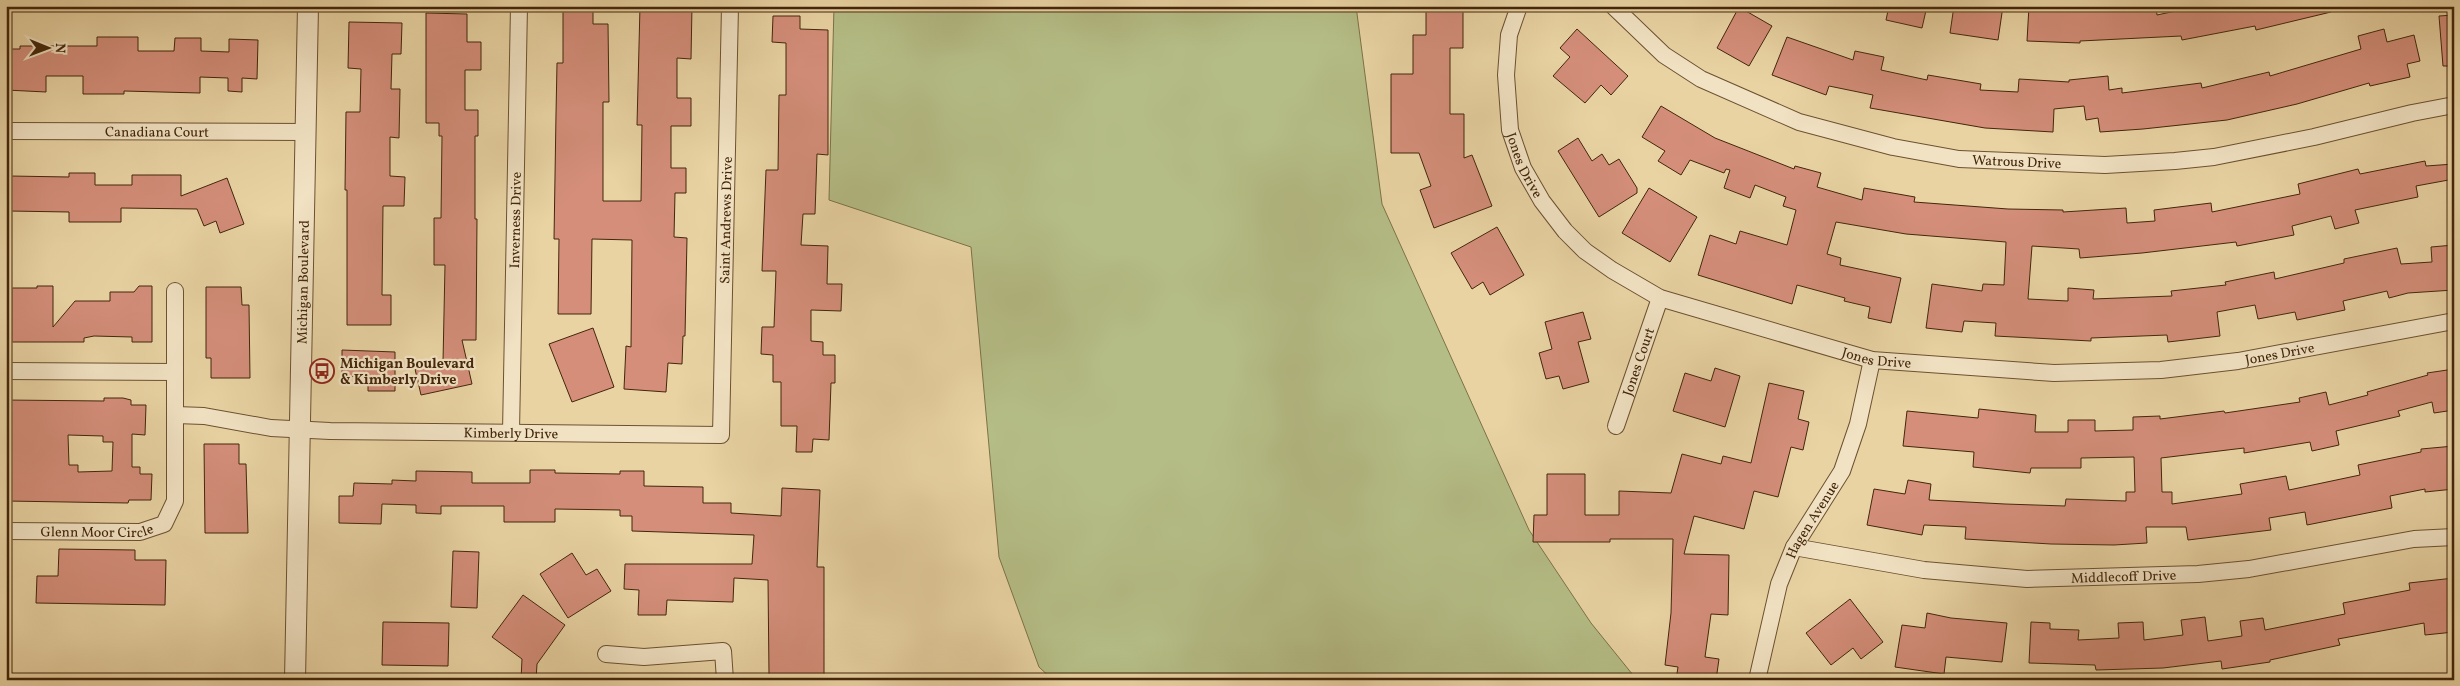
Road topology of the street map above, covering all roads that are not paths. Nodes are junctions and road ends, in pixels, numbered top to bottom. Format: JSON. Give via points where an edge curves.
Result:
{"nodes":[{"id":1,"x":308,"y":6,"type":"edge"},
{"id":2,"x":519,"y":6,"type":"edge"},
{"id":3,"x":730,"y":6,"type":"edge"},
{"id":4,"x":1518,"y":6,"type":"edge"},
{"id":5,"x":1613,"y":6,"type":"edge"},
{"id":6,"x":2454,"y":106,"type":"edge"},
{"id":7,"x":6,"y":131,"type":"edge"},
{"id":8,"x":307,"y":132,"type":"junction"},
{"id":9,"x":175,"y":290,"type":"dead end"},
{"id":10,"x":1660,"y":298,"type":"junction"},
{"id":11,"x":2454,"y":321,"type":"edge"},
{"id":12,"x":1872,"y":360,"type":"junction"},
{"id":13,"x":6,"y":372,"type":"edge"},
{"id":14,"x":176,"y":372,"type":"junction"},
{"id":15,"x":176,"y":415,"type":"junction"},
{"id":16,"x":1616,"y":426,"type":"dead end"},
{"id":17,"x":300,"y":429,"type":"junction"},
{"id":18,"x":511,"y":432,"type":"junction"},
{"id":19,"x":721,"y":435,"type":"joint"},
{"id":20,"x":6,"y":531,"type":"edge"},
{"id":21,"x":2454,"y":537,"type":"edge"},
{"id":22,"x":1794,"y":547,"type":"junction"},
{"id":23,"x":606,"y":654,"type":"dead end"},
{"id":24,"x":295,"y":680,"type":"edge"},
{"id":25,"x":725,"y":680,"type":"edge"},
{"id":26,"x":1757,"y":680,"type":"edge"}],
"edges":[{"from":1,"to":8,"type":"street","name":"Michigan Boulevard"},
{"from":2,"to":18,"type":"street","name":"Inverness Drive"},
{"from":3,"to":19,"type":"street","name":"Saint Andrews Drive"},
{"from":4,"to":10,"type":"street","name":"Jones Drive","via":[[1509,35],[1506,75],[1510,130],[1523,168],[1542,201],[1585,251]]},
{"from":5,"to":6,"type":"street","name":"Watrous Drive","via":[[1664,54],[1701,79],[1798,122],[1893,147],[1959,158],[2105,165],[2214,157]]},
{"from":7,"to":8,"type":"street","name":"Canadiana Court"},
{"from":8,"to":17,"type":"street","name":"Michigan Boulevard"},
{"from":9,"to":14,"type":"street","name":"Glenn Moor Circle"},
{"from":10,"to":12,"type":"street","name":"Jones Drive"},
{"from":10,"to":16,"type":"street","name":"Jones Court"},
{"from":11,"to":12,"type":"street","name":"Jones Drive","via":[[2238,361],[2153,371],[2054,373]]},
{"from":12,"to":22,"type":"street","name":"Hagen Avenue","via":[[1858,424],[1842,471]]},
{"from":13,"to":14,"type":"street"},
{"from":14,"to":15,"type":"street","name":"Glenn Moor Circle"},
{"from":15,"to":17,"type":"street","name":"Kimberly Drive"},
{"from":15,"to":20,"type":"street","name":"Glenn Moor Circle","via":[[175,501],[164,524],[140,532]]},
{"from":17,"to":18,"type":"street","name":"Kimberly Drive"},
{"from":17,"to":24,"type":"street","name":"Michigan Boulevard"},
{"from":18,"to":19,"type":"street","name":"Kimberly Drive"},
{"from":21,"to":22,"type":"street","name":"Middlecoff Drive","via":[[2414,539],[2249,569],[2198,574],[2027,578],[1924,570]]},
{"from":22,"to":26,"type":"street","name":"Hagen Avenue","via":[[1770,614]]},
{"from":23,"to":25,"type":"street","via":[[644,657],[723,651]]}]}
